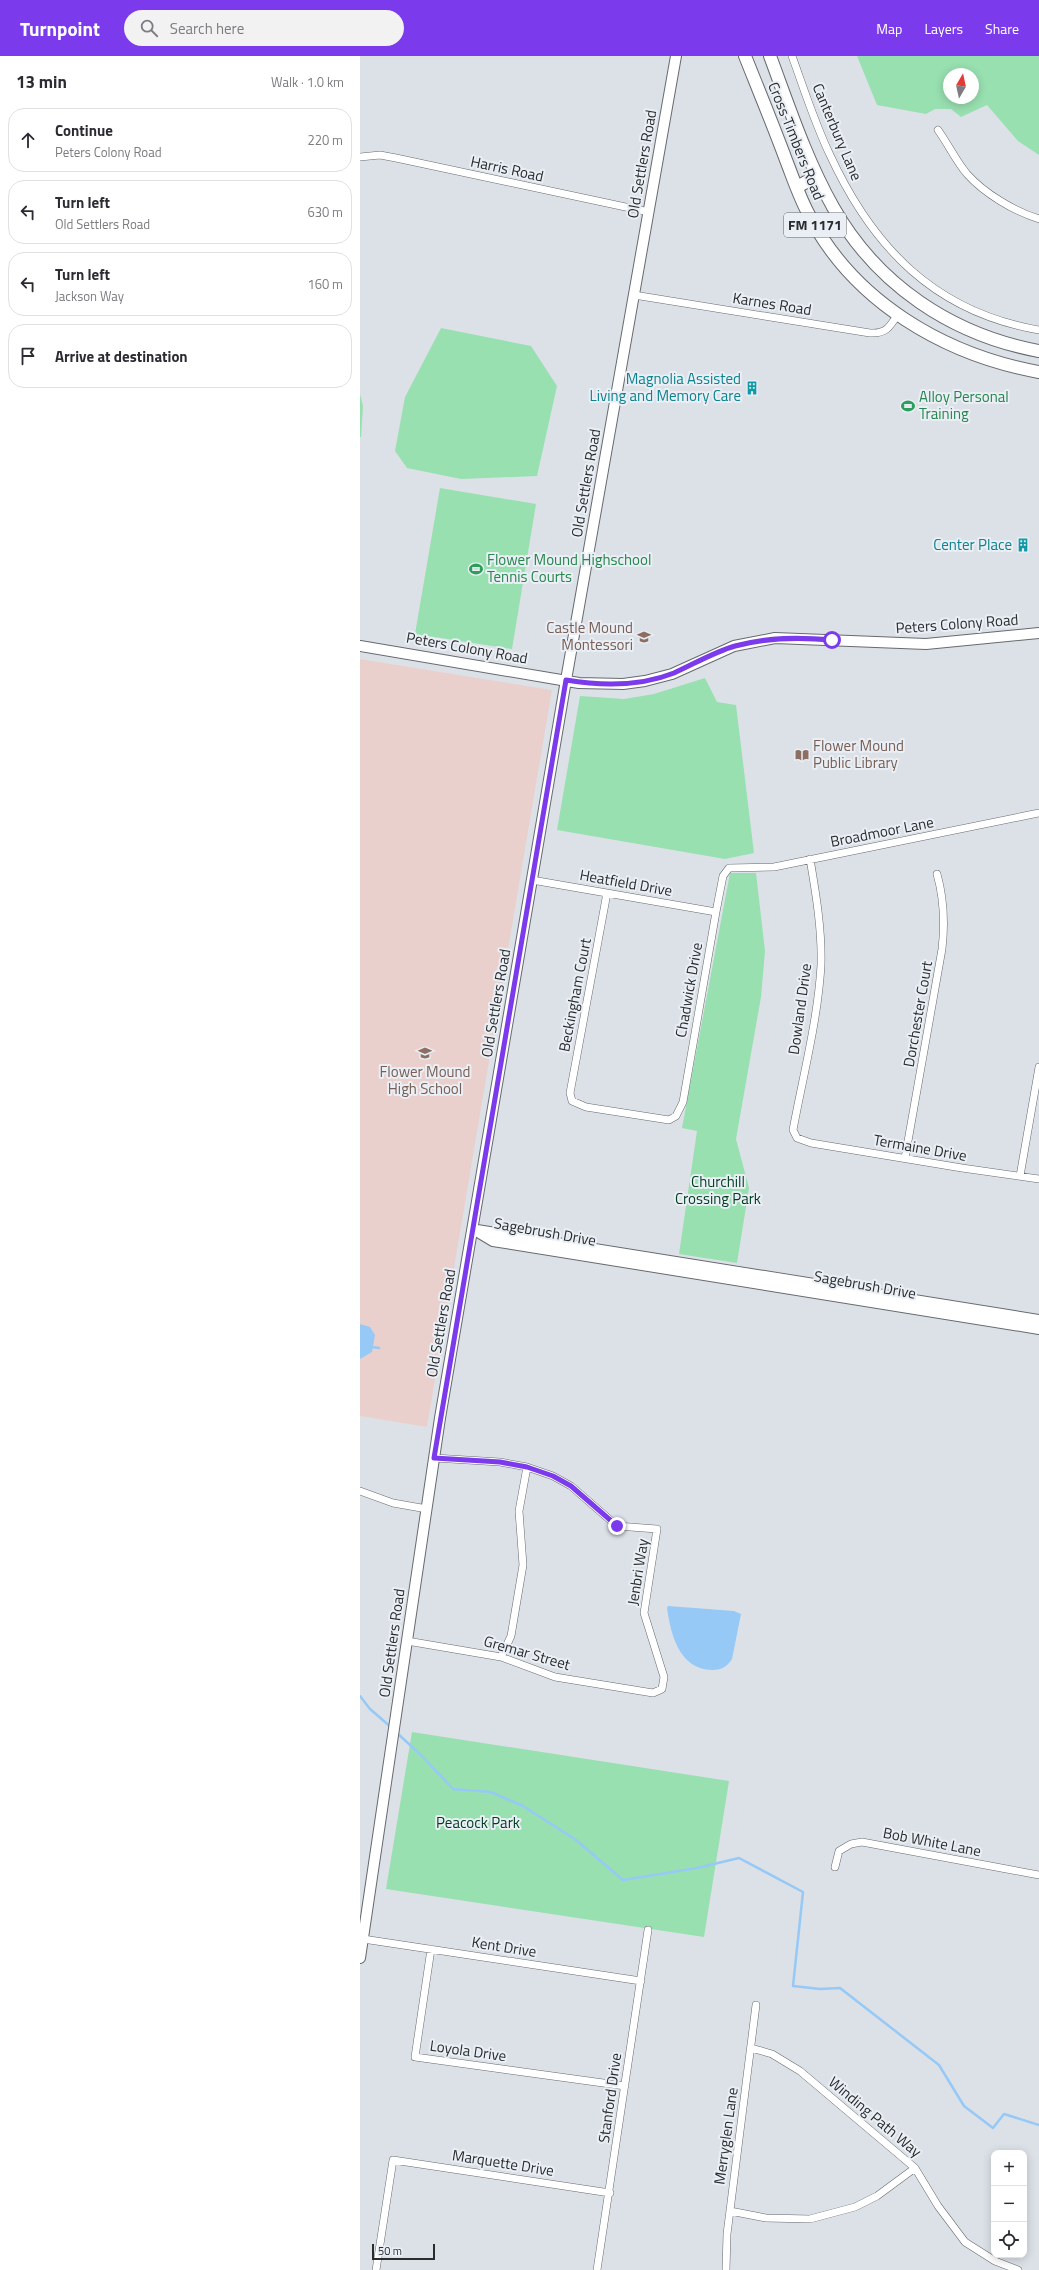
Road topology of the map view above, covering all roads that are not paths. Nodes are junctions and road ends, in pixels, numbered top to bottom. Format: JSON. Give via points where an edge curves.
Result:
{"nodes":[{"id":1,"x":676,"y":56,"type":"edge"},
{"id":2,"x":745,"y":56,"type":"edge"},
{"id":3,"x":770,"y":56,"type":"edge"},
{"id":4,"x":792,"y":56,"type":"edge"},
{"id":5,"x":938,"y":130,"type":"dead end"},
{"id":6,"x":360,"y":157,"type":"edge"},
{"id":7,"x":817,"y":176,"type":"junction"},
{"id":8,"x":797,"y":187,"type":"junction"},
{"id":9,"x":649,"y":212,"type":"junction"},
{"id":10,"x":1039,"y":219,"type":"edge"},
{"id":11,"x":634,"y":295,"type":"junction"},
{"id":12,"x":898,"y":314,"type":"junction"},
{"id":13,"x":1039,"y":330,"type":"edge"},
{"id":14,"x":1039,"y":351,"type":"edge"},
{"id":15,"x":1039,"y":372,"type":"edge"},
{"id":16,"x":1039,"y":633,"type":"edge"},
{"id":17,"x":360,"y":646,"type":"edge"},
{"id":18,"x":566,"y":680,"type":"junction"},
{"id":19,"x":1039,"y":813,"type":"edge"},
{"id":20,"x":810,"y":860,"type":"junction"},
{"id":21,"x":729,"y":868,"type":"joint"},
{"id":22,"x":937,"y":874,"type":"dead end"},
{"id":23,"x":532,"y":880,"type":"junction"},
{"id":24,"x":607,"y":893,"type":"junction"},
{"id":25,"x":716,"y":912,"type":"junction"},
{"id":26,"x":1039,"y":1067,"type":"edge"},
{"id":27,"x":676,"y":1116,"type":"joint"},
{"id":28,"x":797,"y":1138,"type":"joint"},
{"id":29,"x":905,"y":1158,"type":"junction"},
{"id":30,"x":1020,"y":1176,"type":"junction"},
{"id":31,"x":1039,"y":1179,"type":"edge"},
{"id":32,"x":473,"y":1229,"type":"junction"},
{"id":33,"x":809,"y":1286,"type":"junction"},
{"id":34,"x":1039,"y":1320,"type":"edge"},
{"id":35,"x":1039,"y":1329,"type":"edge"},
{"id":36,"x":434,"y":1458,"type":"junction"},
{"id":37,"x":527,"y":1467,"type":"junction"},
{"id":38,"x":360,"y":1491,"type":"edge"},
{"id":39,"x":426,"y":1509,"type":"junction"},
{"id":40,"x":407,"y":1641,"type":"junction"},
{"id":41,"x":501,"y":1657,"type":"junction"},
{"id":42,"x":662,"y":1689,"type":"joint"},
{"id":43,"x":835,"y":1867,"type":"dead end"},
{"id":44,"x":1039,"y":1875,"type":"edge"},
{"id":45,"x":648,"y":1930,"type":"dead end"},
{"id":46,"x":363,"y":1939,"type":"junction"},
{"id":47,"x":431,"y":1949,"type":"junction"},
{"id":48,"x":360,"y":1958,"type":"edge"},
{"id":49,"x":641,"y":1981,"type":"junction"},
{"id":50,"x":756,"y":2006,"type":"dead end"},
{"id":51,"x":751,"y":2048,"type":"junction"},
{"id":52,"x":625,"y":2086,"type":"junction"},
{"id":53,"x":915,"y":2168,"type":"junction"},
{"id":54,"x":610,"y":2193,"type":"junction"},
{"id":55,"x":730,"y":2211,"type":"junction"},
{"id":56,"x":376,"y":2270,"type":"edge"},
{"id":57,"x":597,"y":2270,"type":"edge"},
{"id":58,"x":726,"y":2270,"type":"edge"},
{"id":59,"x":1018,"y":2270,"type":"edge"}],
"edges":[{"from":1,"to":9,"type":"main road","name":"Old Settlers Road"},
{"from":2,"to":8,"type":"main road","name":"Cross Timbers Road","number":"FM 1171"},
{"from":3,"to":7,"type":"main road","name":"Cross Timbers Road","number":"FM 1171"},
{"from":4,"to":13,"type":"street","name":"Canterbury Lane","via":[[829,154],[855,205],[888,246],[910,269],[945,297],[997,321]]},
{"from":5,"to":10,"type":"street","via":[[967,174],[999,201],[1018,212]]},
{"from":6,"to":9,"type":"street","name":"Harris Road","via":[[380,155],[396,158]]},
{"from":7,"to":8,"type":"main road"},
{"from":7,"to":14,"type":"main road","name":"Cross Timbers Road","number":"FM 1171","via":[[856,242],[873,262],[914,298],[963,329],[1011,346]]},
{"from":8,"to":12,"type":"main road","name":"Cross Timbers Road","number":"FM 1171","via":[[808,213],[841,262]]},
{"from":9,"to":11,"type":"main road","name":"Old Settlers Road"},
{"from":11,"to":12,"type":"street","name":"Karnes Road","via":[[870,333],[888,330]]},
{"from":11,"to":18,"type":"main road","name":"Old Settlers Road"},
{"from":12,"to":15,"type":"main road","name":"Cross Timbers Road","number":"FM 1171","via":[[950,346],[990,361]]},
{"from":16,"to":18,"type":"main road","name":"Peters Colony Road","via":[[926,644],[775,638],[734,646],[672,674],[646,681],[608,685]]},
{"from":17,"to":18,"type":"main road","name":"Peters Colony Road"},
{"from":18,"to":23,"type":"main road","name":"Old Settlers Road"},
{"from":19,"to":20,"type":"street","name":"Broadmoor Lane"},
{"from":20,"to":21,"type":"street","name":"Broadmoor Lane","via":[[756,869]]},
{"from":20,"to":28,"type":"street","name":"Dowland Drive","via":[[817,904],[821,964],[818,994],[793,1130]]},
{"from":21,"to":25,"type":"street","name":"Chadwick Drive","via":[[723,876]]},
{"from":22,"to":29,"type":"street","name":"Dorchester Court","via":[[942,894],[942,949]]},
{"from":23,"to":24,"type":"street","name":"Heatfield Drive"},
{"from":23,"to":32,"type":"main road","name":"Old Settlers Road"},
{"from":24,"to":25,"type":"street","name":"Heatfield Drive"},
{"from":24,"to":27,"type":"street","name":"Beckingham Court","via":[[570,1093],[572,1101],[586,1106],[669,1120]]},
{"from":25,"to":27,"type":"street","name":"Chadwick Drive","via":[[683,1102]]},
{"from":26,"to":30,"type":"street"},
{"from":28,"to":29,"type":"street","name":"Termaine Drive","via":[[811,1143]]},
{"from":29,"to":30,"type":"street","name":"Termaine Drive"},
{"from":30,"to":31,"type":"street","name":"Termaine Drive"},
{"from":32,"to":33,"type":"main road","name":"Sagebrush Drive","via":[[493,1241]]},
{"from":32,"to":36,"type":"main road","name":"Old Settlers Road"},
{"from":33,"to":34,"type":"main road","name":"Sagebrush Drive"},
{"from":33,"to":35,"type":"main road","name":"Sagebrush Drive"},
{"from":36,"to":37,"type":"street","via":[[500,1462]]},
{"from":36,"to":39,"type":"main road","name":"Old Settlers Road"},
{"from":37,"to":41,"type":"street","via":[[519,1511],[522,1572],[510,1636]]},
{"from":37,"to":42,"type":"street","name":"Jenbri Way","via":[[553,1476],[571,1486],[617,1526],[658,1529],[644,1613],[664,1677]]},
{"from":38,"to":39,"type":"street","via":[[393,1503]]},
{"from":39,"to":40,"type":"main road","name":"Old Settlers Road"},
{"from":40,"to":41,"type":"street","name":"Gremar Street"},
{"from":40,"to":46,"type":"main road","name":"Old Settlers Road"},
{"from":41,"to":42,"type":"street","name":"Gremar Street","via":[[554,1677],[654,1693]]},
{"from":43,"to":44,"type":"street","name":"Bob White Lane","via":[[839,1851],[845,1846],[862,1842]]},
{"from":45,"to":49,"type":"street","name":"Stanford Drive"},
{"from":46,"to":47,"type":"street","name":"Kent Drive"},
{"from":46,"to":48,"type":"main road","name":"Old Settlers Road"},
{"from":47,"to":49,"type":"street","name":"Kent Drive"},
{"from":47,"to":52,"type":"street","name":"Loyola Drive","via":[[415,2057]]},
{"from":49,"to":52,"type":"street","name":"Stanford Drive"},
{"from":50,"to":51,"type":"street","name":"Merryglen Lane"},
{"from":51,"to":53,"type":"street","name":"Winding Path Way","via":[[772,2054],[800,2072]]},
{"from":51,"to":55,"type":"street","name":"Merryglen Lane"},
{"from":52,"to":54,"type":"street","name":"Stanford Drive"},
{"from":53,"to":55,"type":"street","via":[[872,2199],[810,2219],[766,2218]]},
{"from":53,"to":59,"type":"street","name":"Winding Path Way","via":[[938,2206],[965,2242],[995,2261]]},
{"from":54,"to":56,"type":"street","name":"Marquette Drive","via":[[393,2160]]},
{"from":54,"to":57,"type":"street","name":"Stanford Drive"},
{"from":55,"to":58,"type":"street","name":"Merryglen Lane"}]}
